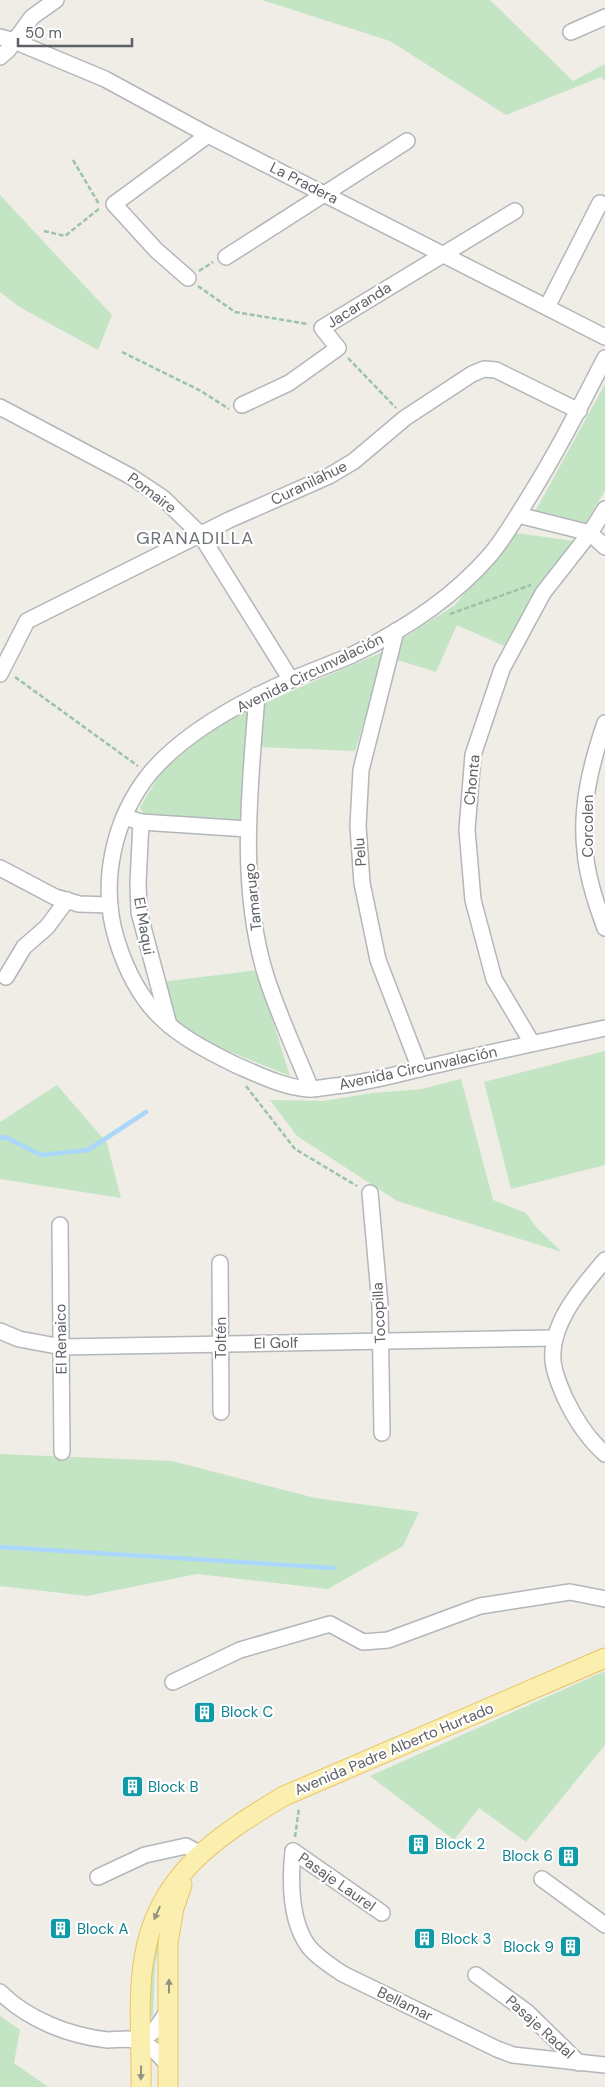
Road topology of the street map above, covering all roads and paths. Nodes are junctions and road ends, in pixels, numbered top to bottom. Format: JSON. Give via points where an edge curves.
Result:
{"nodes":[{"id":1,"x":56,"y":0,"type":"edge"},
{"id":2,"x":605,"y":17,"type":"edge"},
{"id":3,"x":571,"y":32,"type":"dead end"},
{"id":4,"x":7,"y":39,"type":"edge"},
{"id":5,"x":0,"y":57,"type":"edge"},
{"id":6,"x":208,"y":134,"type":"junction"},
{"id":7,"x":407,"y":141,"type":"dead end"},
{"id":8,"x":73,"y":160,"type":"dead end"},
{"id":9,"x":325,"y":194,"type":"junction"},
{"id":10,"x":600,"y":203,"type":"dead end"},
{"id":11,"x":107,"y":206,"type":"junction"},
{"id":12,"x":516,"y":211,"type":"dead end"},
{"id":13,"x":44,"y":231,"type":"dead end"},
{"id":14,"x":444,"y":253,"type":"junction"},
{"id":15,"x":226,"y":257,"type":"joint"},
{"id":16,"x":188,"y":278,"type":"junction"},
{"id":17,"x":547,"y":307,"type":"junction"},
{"id":18,"x":322,"y":328,"type":"junction"},
{"id":19,"x":605,"y":337,"type":"edge"},
{"id":20,"x":338,"y":348,"type":"junction"},
{"id":21,"x":122,"y":352,"type":"dead end"},
{"id":22,"x":605,"y":358,"type":"edge"},
{"id":23,"x":242,"y":405,"type":"joint"},
{"id":24,"x":0,"y":407,"type":"edge"},
{"id":25,"x":579,"y":410,"type":"junction"},
{"id":26,"x":405,"y":418,"type":"junction"},
{"id":27,"x":605,"y":509,"type":"edge"},
{"id":28,"x":518,"y":515,"type":"junction"},
{"id":29,"x":590,"y":533,"type":"junction"},
{"id":30,"x":200,"y":534,"type":"junction"},
{"id":31,"x":605,"y":547,"type":"edge"},
{"id":32,"x":543,"y":593,"type":"junction"},
{"id":33,"x":449,"y":614,"type":"dead end"},
{"id":34,"x":396,"y":631,"type":"junction"},
{"id":35,"x":0,"y":669,"type":"edge"},
{"id":36,"x":292,"y":680,"type":"junction"},
{"id":37,"x":257,"y":695,"type":"junction"},
{"id":38,"x":605,"y":723,"type":"edge"},
{"id":39,"x":150,"y":774,"type":"junction"},
{"id":40,"x":124,"y":817,"type":"junction"},
{"id":41,"x":142,"y":822,"type":"junction"},
{"id":42,"x":248,"y":829,"type":"junction"},
{"id":43,"x":0,"y":868,"type":"edge"},
{"id":44,"x":68,"y":900,"type":"junction"},
{"id":45,"x":110,"y":905,"type":"junction"},
{"id":46,"x":605,"y":928,"type":"edge"},
{"id":47,"x":6,"y":977,"type":"dead end"},
{"id":48,"x":169,"y":1026,"type":"junction"},
{"id":49,"x":605,"y":1028,"type":"edge"},
{"id":50,"x":532,"y":1044,"type":"junction"},
{"id":51,"x":420,"y":1069,"type":"junction"},
{"id":52,"x":242,"y":1082,"type":"dead end"},
{"id":53,"x":311,"y":1089,"type":"junction"},
{"id":54,"x":370,"y":1194,"type":"joint"},
{"id":55,"x":60,"y":1225,"type":"dead end"},
{"id":56,"x":605,"y":1260,"type":"edge"},
{"id":57,"x":220,"y":1263,"type":"dead end"},
{"id":58,"x":0,"y":1331,"type":"edge"},
{"id":59,"x":555,"y":1338,"type":"junction"},
{"id":60,"x":381,"y":1340,"type":"junction"},
{"id":61,"x":221,"y":1344,"type":"junction"},
{"id":62,"x":62,"y":1348,"type":"junction"},
{"id":63,"x":221,"y":1412,"type":"dead end"},
{"id":64,"x":382,"y":1433,"type":"dead end"},
{"id":65,"x":62,"y":1452,"type":"dead end"},
{"id":66,"x":605,"y":1454,"type":"edge"},
{"id":67,"x":605,"y":1599,"type":"edge"},
{"id":68,"x":605,"y":1658,"type":"edge"},
{"id":69,"x":173,"y":1682,"type":"dead end"},
{"id":70,"x":301,"y":1788,"type":"junction"},
{"id":71,"x":293,"y":1851,"type":"junction"},
{"id":72,"x":197,"y":1856,"type":"junction"},
{"id":73,"x":98,"y":1877,"type":"dead end"},
{"id":74,"x":542,"y":1879,"type":"dead end"},
{"id":75,"x":382,"y":1913,"type":"dead end"},
{"id":76,"x":605,"y":1925,"type":"edge"},
{"id":77,"x":476,"y":1975,"type":"dead end"},
{"id":78,"x":0,"y":1992,"type":"edge"},
{"id":79,"x":168,"y":2011,"type":"junction"},
{"id":80,"x":141,"y":2040,"type":"junction"},
{"id":81,"x":579,"y":2063,"type":"junction"},
{"id":82,"x":168,"y":2065,"type":"junction"},
{"id":83,"x":605,"y":2065,"type":"edge"},
{"id":84,"x":141,"y":2087,"type":"edge"},
{"id":85,"x":168,"y":2087,"type":"edge"}],
"edges":[{"from":1,"to":4,"type":"street"},
{"from":2,"to":3,"type":"street"},
{"from":4,"to":5,"type":"street"},
{"from":4,"to":6,"type":"street","name":"La Pradera","via":[[105,79]]},
{"from":6,"to":9,"type":"street","name":"La Pradera"},
{"from":6,"to":11,"type":"street"},
{"from":7,"to":9,"type":"street"},
{"from":8,"to":11,"type":"path"},
{"from":9,"to":14,"type":"street","name":"La Pradera"},
{"from":9,"to":15,"type":"street"},
{"from":10,"to":17,"type":"street"},
{"from":11,"to":13,"type":"path","via":[[65,236]]},
{"from":11,"to":16,"type":"street"},
{"from":12,"to":14,"type":"street","name":"Jacaranda"},
{"from":14,"to":17,"type":"street","name":"La Pradera"},
{"from":14,"to":18,"type":"street","name":"Jacaranda"},
{"from":15,"to":16,"type":"path"},
{"from":16,"to":18,"type":"path","via":[[235,312]]},
{"from":17,"to":19,"type":"street","name":"La Pradera"},
{"from":18,"to":20,"type":"street","name":"Jacaranda"},
{"from":20,"to":23,"type":"street","name":"Jacaranda","via":[[288,383]]},
{"from":20,"to":26,"type":"path"},
{"from":21,"to":23,"type":"path","via":[[201,391],[229,409],[236,410]]},
{"from":22,"to":25,"type":"street","name":"Avenida Circunvalación"},
{"from":24,"to":30,"type":"street","name":"Pomaire","via":[[130,476],[164,498]]},
{"from":25,"to":26,"type":"street","name":"Curanilahue","via":[[496,370],[484,369]]},
{"from":25,"to":28,"type":"street","name":"Avenida Circunvalación"},
{"from":26,"to":30,"type":"street","name":"Curanilahue","via":[[354,461],[329,476]]},
{"from":27,"to":29,"type":"street","name":"Chonta"},
{"from":28,"to":29,"type":"street"},
{"from":28,"to":34,"type":"street","name":"Avenida Circunvalación","via":[[491,554],[469,576],[422,616]]},
{"from":29,"to":31,"type":"street"},
{"from":29,"to":32,"type":"street","name":"Chonta"},
{"from":30,"to":35,"type":"street","name":"Curanilahue","via":[[27,622]]},
{"from":30,"to":36,"type":"street","name":"Pomaire"},
{"from":32,"to":33,"type":"path","via":[[530,584]]},
{"from":32,"to":50,"type":"street","name":"Chonta","via":[[502,669],[473,755],[467,830],[473,900],[494,979]]},
{"from":34,"to":36,"type":"street","name":"Avenida Circunvalación","via":[[352,655]]},
{"from":34,"to":51,"type":"street","name":"Pelu","via":[[361,770],[358,826],[362,883],[378,960]]},
{"from":35,"to":39,"type":"path"},
{"from":36,"to":37,"type":"street","name":"Avenida Circunvalación"},
{"from":37,"to":39,"type":"street","name":"Avenida Circunvalación","via":[[197,732],[169,753]]},
{"from":37,"to":42,"type":"street","name":"Tamarugo"},
{"from":38,"to":46,"type":"street","name":"Corcolen","via":[[594,753],[585,804],[584,841],[595,900]]},
{"from":39,"to":40,"type":"street","name":"Avenida Circunvalación"},
{"from":40,"to":41,"type":"street"},
{"from":40,"to":45,"type":"street","name":"Avenida Circunvalación","via":[[109,868]]},
{"from":41,"to":42,"type":"street"},
{"from":41,"to":48,"type":"street","name":"El Maqui","via":[[139,912]]},
{"from":42,"to":53,"type":"street","name":"Tamarugo","via":[[253,920],[266,976]]},
{"from":43,"to":44,"type":"street"},
{"from":44,"to":45,"type":"street","via":[[78,904]]},
{"from":44,"to":47,"type":"street","via":[[48,926],[24,946]]},
{"from":45,"to":48,"type":"street","name":"Avenida Circunvalación","via":[[123,960],[138,989]]},
{"from":48,"to":53,"type":"street","name":"Avenida Circunvalación","via":[[196,1044],[254,1073],[290,1086]]},
{"from":49,"to":50,"type":"street","name":"Avenida Circunvalación"},
{"from":50,"to":51,"type":"street","name":"Avenida Circunvalación"},
{"from":51,"to":53,"type":"street","name":"Avenida Circunvalación","via":[[366,1082]]},
{"from":52,"to":54,"type":"path","via":[[295,1149]]},
{"from":54,"to":60,"type":"street","name":"Tocopilla"},
{"from":55,"to":62,"type":"street","name":"El Renaico"},
{"from":56,"to":59,"type":"street","via":[[572,1303]]},
{"from":57,"to":61,"type":"street","name":"Toltén"},
{"from":58,"to":62,"type":"street","name":"El Golf","via":[[19,1339]]},
{"from":59,"to":60,"type":"street","name":"El Golf"},
{"from":59,"to":66,"type":"street","via":[[553,1362],[559,1385],[573,1415],[592,1443]]},
{"from":60,"to":61,"type":"street","name":"El Golf"},
{"from":60,"to":64,"type":"street","name":"Tocopilla"},
{"from":61,"to":62,"type":"street","name":"El Golf"},
{"from":61,"to":63,"type":"street","name":"Toltén"},
{"from":62,"to":65,"type":"street","name":"El Renaico"},
{"from":67,"to":69,"type":"street","via":[[570,1592],[480,1606],[388,1640],[363,1642],[330,1624],[240,1650]]},
{"from":68,"to":70,"type":"main road","name":"Avenida Padre Alberto Hurtado"},
{"from":70,"to":71,"type":"path"},
{"from":70,"to":72,"type":"main road","name":"Avenida Padre Alberto Hurtado","via":[[239,1823]]},
{"from":71,"to":75,"type":"street","name":"Pasaje Laurel"},
{"from":71,"to":81,"type":"street","name":"Bellamar","via":[[293,1894],[301,1932],[308,1946],[329,1965],[497,2049],[513,2055]]},
{"from":72,"to":73,"type":"street","via":[[186,1846],[145,1855]]},
{"from":79,"to":72,"type":"main road","name":"Avenida Padre Alberto Hurtado","one_way":true,"via":[[170,1925],[179,1891]]},
{"from":72,"to":80,"type":"main road","name":"Avenida Padre Alberto Hurtado","one_way":true,"via":[[173,1884],[151,1928],[143,1967]]},
{"from":74,"to":76,"type":"street"},
{"from":77,"to":81,"type":"street","name":"Pasaje Radal","via":[[527,2012]]},
{"from":78,"to":80,"type":"street","via":[[35,2018],[70,2032],[107,2040]]},
{"from":79,"to":80,"type":"street","via":[[154,2031]]},
{"from":79,"to":82,"type":"main road","name":"Avenida Padre Alberto Hurtado"},
{"from":80,"to":82,"type":"street"},
{"from":80,"to":84,"type":"main road","name":"Avenida Padre Alberto Hurtado","one_way":true},
{"from":81,"to":83,"type":"street","name":"Bellamar"},
{"from":82,"to":85,"type":"main road","name":"Avenida Padre Alberto Hurtado"}]}
